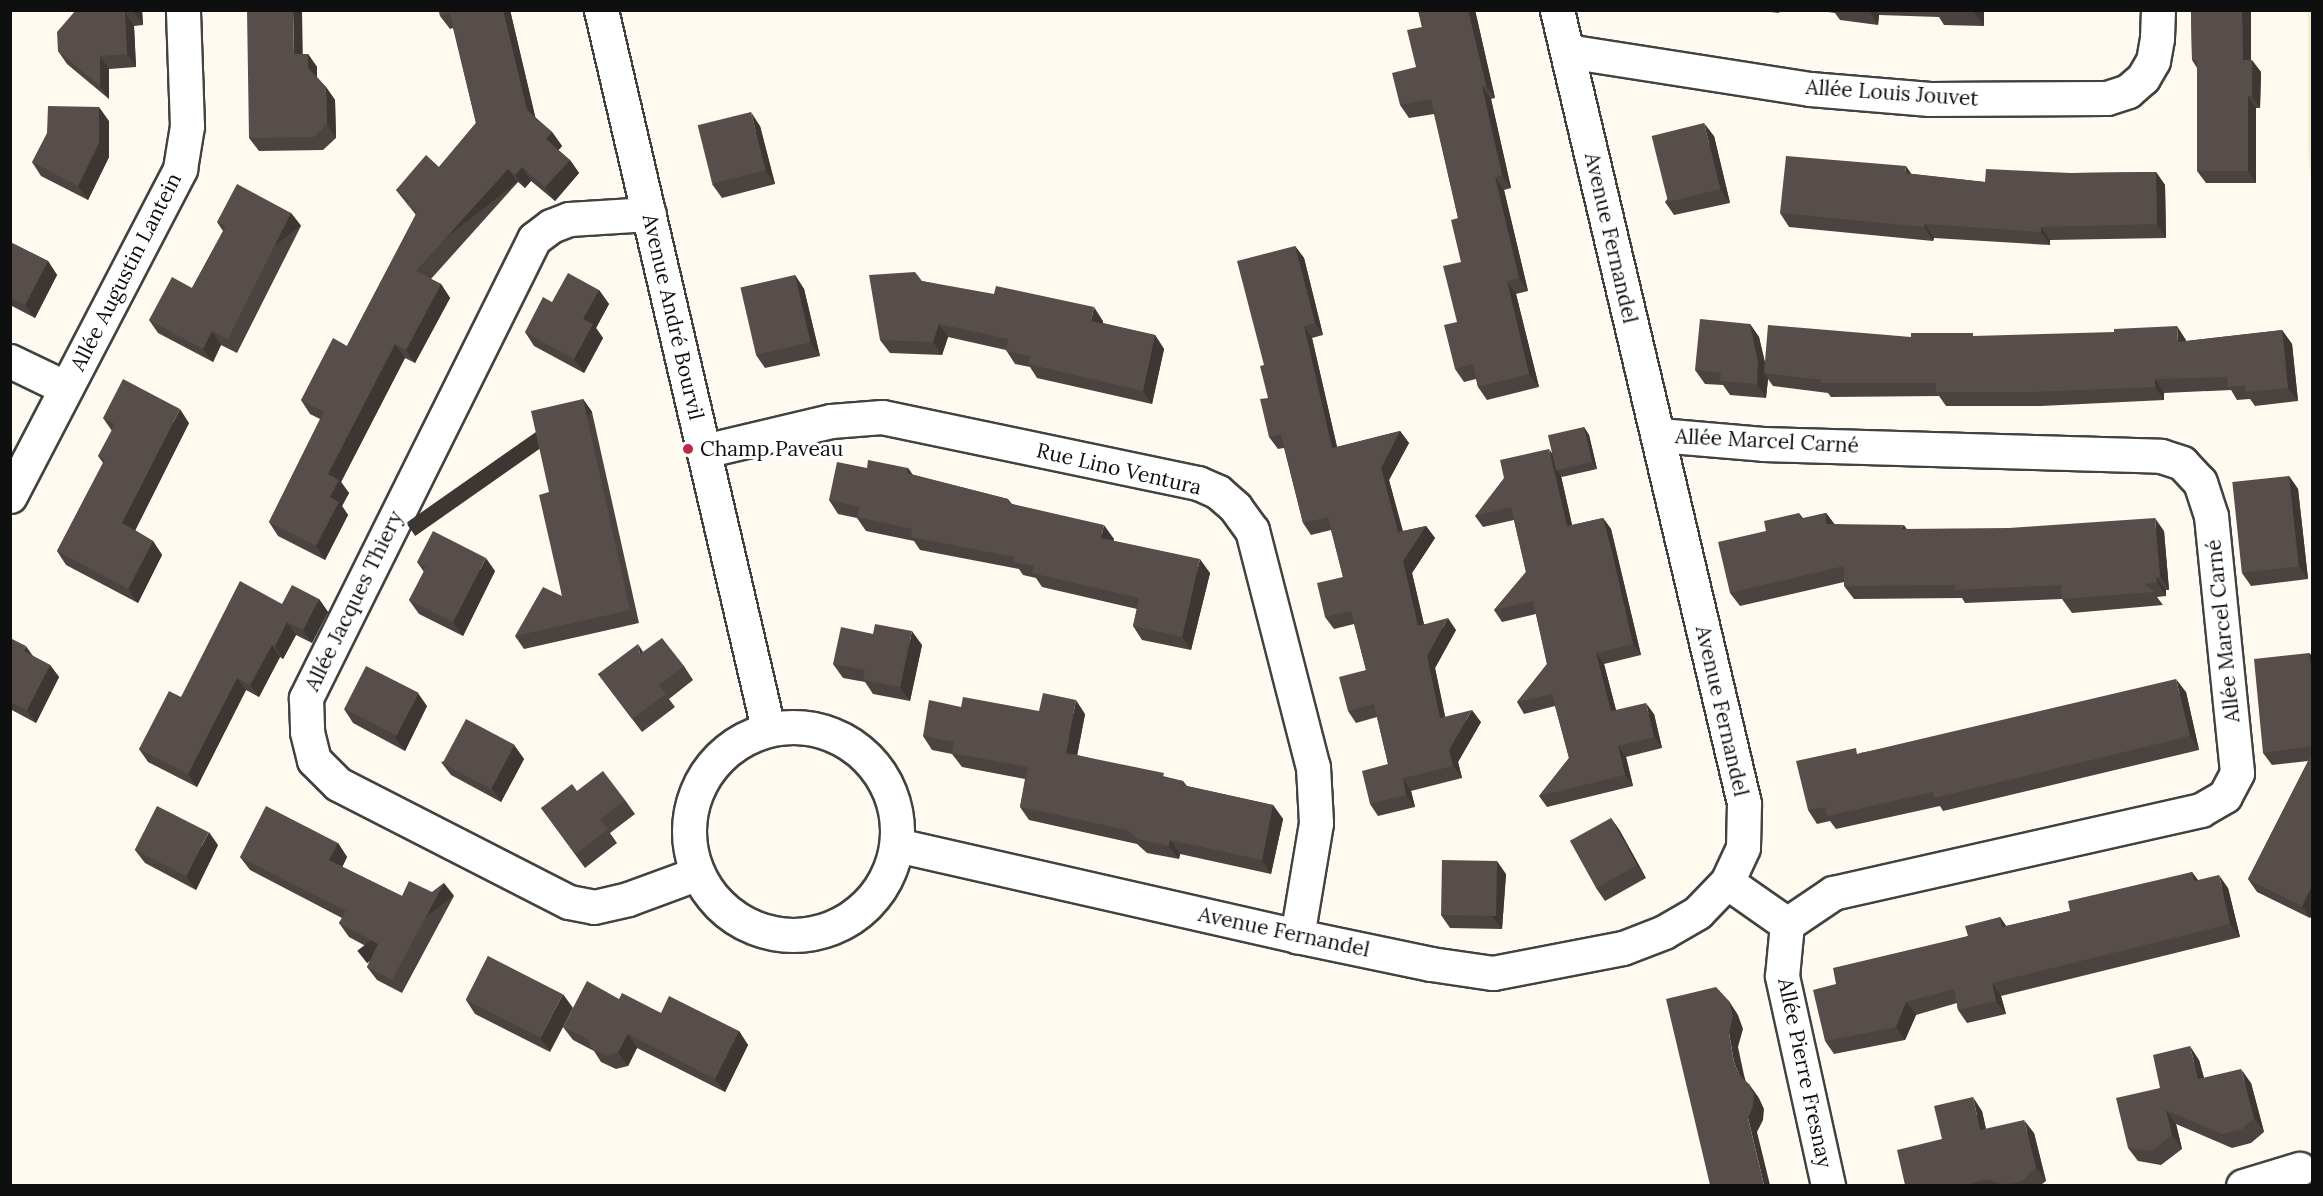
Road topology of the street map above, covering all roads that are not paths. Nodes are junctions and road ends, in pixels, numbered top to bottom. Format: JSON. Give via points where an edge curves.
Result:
{"nodes":[{"id":1,"x":183,"y":10,"type":"edge"},
{"id":2,"x":601,"y":10,"type":"edge"},
{"id":3,"x":1557,"y":10,"type":"edge"},
{"id":4,"x":2158,"y":10,"type":"edge"},
{"id":5,"x":1567,"y":51,"type":"junction"},
{"id":6,"x":649,"y":214,"type":"junction"},
{"id":7,"x":10,"y":361,"type":"edge"},
{"id":8,"x":66,"y":388,"type":"junction"},
{"id":9,"x":1659,"y":435,"type":"junction"},
{"id":10,"x":704,"y":451,"type":"junction"},
{"id":11,"x":10,"y":496,"type":"edge"},
{"id":12,"x":768,"y":728,"type":"junction"},
{"id":13,"x":897,"y":845,"type":"junction"},
{"id":14,"x":696,"y":874,"type":"junction"},
{"id":15,"x":1727,"y":882,"type":"junction"},
{"id":16,"x":1787,"y":924,"type":"junction"},
{"id":17,"x":1297,"y":936,"type":"junction"},
{"id":18,"x":2299,"y":1169,"type":"dead end"},
{"id":19,"x":1828,"y":1185,"type":"edge"},
{"id":20,"x":2243,"y":1185,"type":"edge"}],
"edges":[{"from":1,"to":8,"type":"street","name":"Allée Augustin Lantein","via":[[187,126],[180,169]]},
{"from":2,"to":6,"type":"street","name":"Avenue André Bourvil"},
{"from":3,"to":5,"type":"street","name":"Avenue Fernandel"},
{"from":4,"to":5,"type":"street","name":"Allée Louis Jouvet","via":[[2153,61],[2143,78],[2128,91],[2107,98],[1930,99],[1810,89]]},
{"from":5,"to":9,"type":"street","name":"Avenue Fernandel"},
{"from":6,"to":10,"type":"street","name":"Avenue André Bourvil"},
{"from":6,"to":14,"type":"street","name":"Allée Jacques Thiery","via":[[569,219],[534,239],[306,698],[307,732],[314,760],[338,784],[568,902],[594,907]]},
{"from":7,"to":8,"type":"street","name":"Allée Augustin Lantein"},
{"from":8,"to":11,"type":"street","name":"Allée Augustin Lantein"},
{"from":9,"to":15,"type":"street","name":"Avenue Fernandel","via":[[1744,803],[1743,846]]},
{"from":9,"to":16,"type":"street","name":"Allée Marcel Carné","via":[[1763,444],[2161,456],[2182,463],[2200,482],[2211,516],[2237,773],[2225,796],[2201,810],[1833,893]]},
{"from":10,"to":12,"type":"street","name":"Avenue André Bourvil"},
{"from":10,"to":17,"type":"street","name":"Rue Lino Ventura","via":[[831,421],[882,417],[1198,483],[1218,492],[1252,530],[1313,767],[1316,823]]},
{"from":12,"to":13,"type":"street","via":[[809,727],[847,741],[877,768],[895,804]]},
{"from":12,"to":14,"type":"street","via":[[735,743],[708,769],[692,802],[688,838]]},
{"from":13,"to":14,"type":"street","via":[[884,884],[858,915],[821,933],[784,937],[748,927],[717,905]]},
{"from":13,"to":17,"type":"street","name":"Avenue Fernandel"},
{"from":15,"to":16,"type":"street"},
{"from":15,"to":17,"type":"street","name":"Avenue Fernandel","via":[[1698,912],[1664,932],[1623,948],[1493,973]]},
{"from":16,"to":19,"type":"street","name":"Allée Pierre Fresnay","via":[[1782,976]]},
{"from":18,"to":20,"type":"street"}]}
